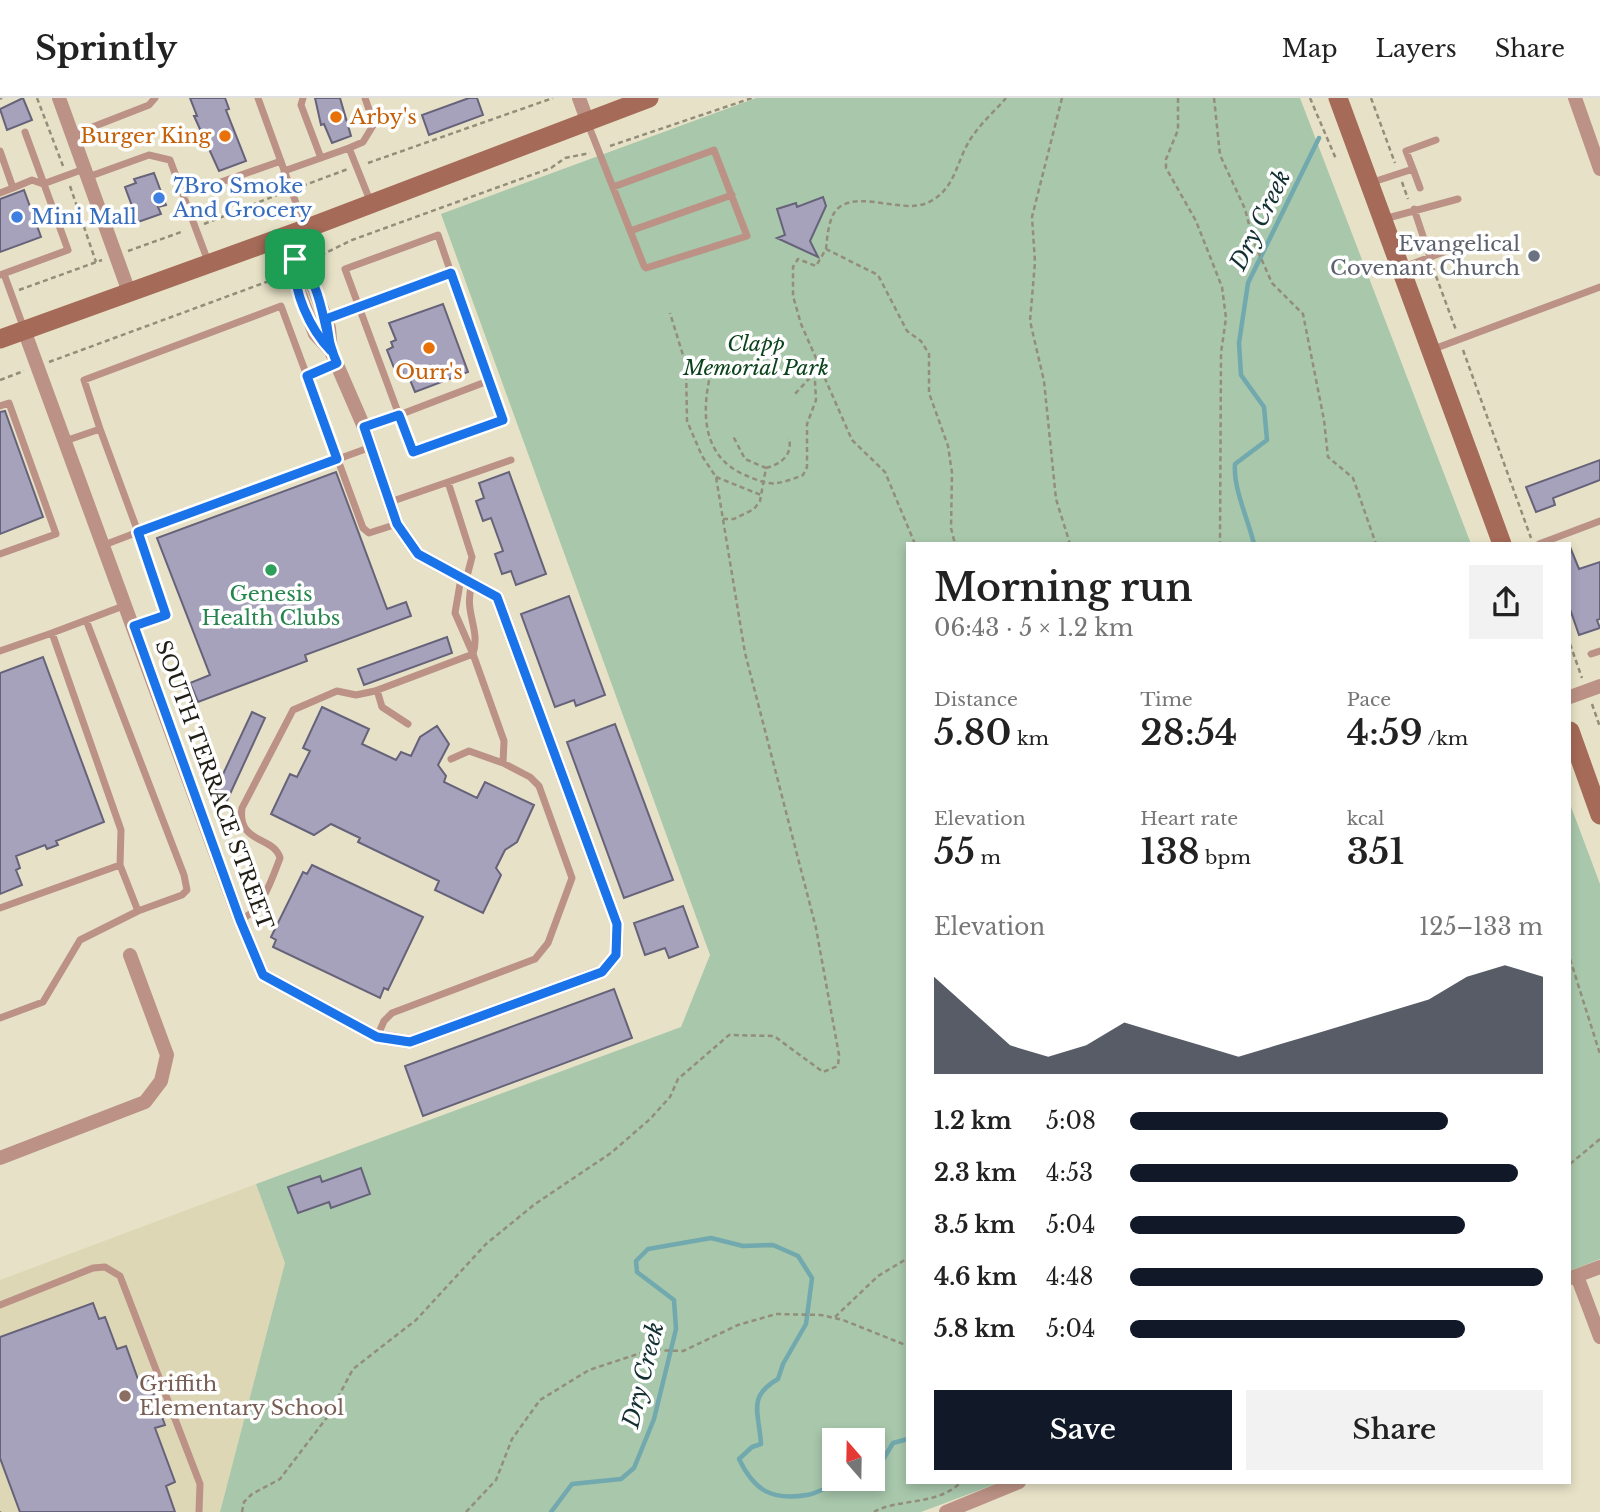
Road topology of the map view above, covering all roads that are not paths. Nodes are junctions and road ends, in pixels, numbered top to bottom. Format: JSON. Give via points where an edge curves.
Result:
{"nodes":[{"id":1,"x":59,"y":98,"type":"edge"},
{"id":2,"x":155,"y":98,"type":"edge"},
{"id":3,"x":258,"y":98,"type":"edge"},
{"id":4,"x":365,"y":98,"type":"edge"},
{"id":5,"x":579,"y":98,"type":"edge"},
{"id":6,"x":649,"y":98,"type":"edge"},
{"id":7,"x":1338,"y":98,"type":"edge"},
{"id":8,"x":1575,"y":98,"type":"edge"},
{"id":9,"x":302,"y":101,"type":"edge"},
{"id":10,"x":587,"y":120,"type":"junction"},
{"id":11,"x":24,"y":132,"type":"dead end"},
{"id":12,"x":72,"y":135,"type":"junction"},
{"id":13,"x":1436,"y":140,"type":"dead end"},
{"id":14,"x":349,"y":148,"type":"junction"},
{"id":15,"x":0,"y":151,"type":"edge"},
{"id":16,"x":321,"y":158,"type":"junction"},
{"id":17,"x":281,"y":161,"type":"junction"},
{"id":18,"x":1413,"y":169,"type":"junction"},
{"id":19,"x":1600,"y":169,"type":"edge"},
{"id":20,"x":284,"y":171,"type":"junction"},
{"id":21,"x":85,"y":173,"type":"junction"},
{"id":22,"x":1370,"y":183,"type":"junction"},
{"id":23,"x":43,"y":184,"type":"junction"},
{"id":24,"x":613,"y":187,"type":"junction"},
{"id":25,"x":13,"y":188,"type":"junction"},
{"id":26,"x":1420,"y":188,"type":"dead end"},
{"id":27,"x":0,"y":193,"type":"edge"},
{"id":28,"x":184,"y":195,"type":"junction"},
{"id":29,"x":732,"y":195,"type":"junction"},
{"id":30,"x":1458,"y":199,"type":"dead end"},
{"id":31,"x":370,"y":203,"type":"junction"},
{"id":32,"x":1413,"y":209,"type":"junction"},
{"id":33,"x":1383,"y":219,"type":"junction"},
{"id":34,"x":305,"y":229,"type":"junction"},
{"id":35,"x":630,"y":231,"type":"junction"},
{"id":36,"x":286,"y":236,"type":"junction"},
{"id":37,"x":1473,"y":241,"type":"dead end"},
{"id":38,"x":1430,"y":257,"type":"junction"},
{"id":39,"x":209,"y":264,"type":"junction"},
{"id":40,"x":297,"y":264,"type":"junction"},
{"id":41,"x":1401,"y":268,"type":"junction"},
{"id":42,"x":451,"y":273,"type":"junction"},
{"id":43,"x":2,"y":274,"type":"edge"},
{"id":44,"x":1600,"y":287,"type":"edge"},
{"id":45,"x":129,"y":292,"type":"junction"},
{"id":46,"x":359,"y":307,"type":"junction"},
{"id":47,"x":326,"y":319,"type":"junction"},
{"id":48,"x":24,"y":330,"type":"junction"},
{"id":49,"x":0,"y":339,"type":"edge"},
{"id":50,"x":1431,"y":350,"type":"junction"},
{"id":51,"x":334,"y":357,"type":"junction"},
{"id":52,"x":307,"y":376,"type":"junction"},
{"id":53,"x":488,"y":381,"type":"junction"},
{"id":54,"x":0,"y":406,"type":"edge"},
{"id":55,"x":399,"y":415,"type":"junction"},
{"id":56,"x":364,"y":427,"type":"junction"},
{"id":57,"x":100,"y":429,"type":"junction"},
{"id":58,"x":65,"y":441,"type":"junction"},
{"id":59,"x":371,"y":447,"type":"junction"},
{"id":60,"x":337,"y":459,"type":"junction"},
{"id":61,"x":510,"y":460,"type":"dead end"},
{"id":62,"x":448,"y":482,"type":"junction"},
{"id":63,"x":390,"y":502,"type":"junction"},
{"id":64,"x":1600,"y":521,"type":"edge"},
{"id":65,"x":397,"y":524,"type":"junction"},
{"id":66,"x":138,"y":532,"type":"junction"},
{"id":67,"x":1501,"y":542,"type":"edge"},
{"id":68,"x":1544,"y":542,"type":"edge"},
{"id":69,"x":104,"y":544,"type":"junction"},
{"id":70,"x":0,"y":554,"type":"edge"},
{"id":71,"x":466,"y":580,"type":"junction"},
{"id":72,"x":126,"y":605,"type":"junction"},
{"id":73,"x":86,"y":620,"type":"junction"},
{"id":74,"x":134,"y":626,"type":"junction"},
{"id":75,"x":52,"y":632,"type":"junction"},
{"id":76,"x":1600,"y":651,"type":"edge"},
{"id":77,"x":0,"y":652,"type":"edge"},
{"id":78,"x":473,"y":654,"type":"junction"},
{"id":79,"x":1591,"y":654,"type":"dead end"},
{"id":80,"x":1600,"y":686,"type":"edge"},
{"id":81,"x":377,"y":690,"type":"junction"},
{"id":82,"x":1571,"y":697,"type":"edge"},
{"id":83,"x":408,"y":724,"type":"dead end"},
{"id":84,"x":1571,"y":734,"type":"edge"},
{"id":85,"x":451,"y":760,"type":"dead end"},
{"id":86,"x":503,"y":763,"type":"junction"},
{"id":87,"x":1600,"y":815,"type":"edge"},
{"id":88,"x":120,"y":865,"type":"junction"},
{"id":89,"x":0,"y":908,"type":"edge"},
{"id":90,"x":138,"y":911,"type":"junction"},
{"id":91,"x":240,"y":920,"type":"junction"},
{"id":92,"x":130,"y":955,"type":"dead end"},
{"id":93,"x":0,"y":1018,"type":"edge"},
{"id":94,"x":377,"y":1037,"type":"junction"},
{"id":95,"x":0,"y":1158,"type":"edge"},
{"id":96,"x":1600,"y":1267,"type":"edge"},
{"id":97,"x":1573,"y":1277,"type":"edge"},
{"id":98,"x":0,"y":1305,"type":"edge"},
{"id":99,"x":1600,"y":1337,"type":"edge"},
{"id":100,"x":1014,"y":1484,"type":"edge"},
{"id":101,"x":198,"y":1512,"type":"edge"},
{"id":102,"x":946,"y":1512,"type":"edge"}],
"edges":[{"from":1,"to":12,"type":"street"},
{"from":2,"to":12,"type":"lane","via":[[149,105]]},
{"from":3,"to":17,"type":"lane"},
{"from":4,"to":14,"type":"lane","via":[[374,124],[363,142]]},
{"from":5,"to":10,"type":"street"},
{"from":6,"to":10,"type":"main road"},
{"from":7,"to":22,"type":"main road"},
{"from":8,"to":19,"type":"street"},
{"from":9,"to":16,"type":"lane"},
{"from":10,"to":24,"type":"lane"},
{"from":10,"to":31,"type":"main road"},
{"from":11,"to":23,"type":"lane"},
{"from":12,"to":21,"type":"street"},
{"from":13,"to":18,"type":"lane","via":[[1406,151]]},
{"from":14,"to":16,"type":"lane"},
{"from":14,"to":31,"type":"lane"},
{"from":15,"to":25,"type":"lane"},
{"from":16,"to":20,"type":"lane"},
{"from":17,"to":20,"type":"lane"},
{"from":17,"to":28,"type":"lane"},
{"from":18,"to":22,"type":"lane"},
{"from":18,"to":26,"type":"lane"},
{"from":20,"to":34,"type":"lane"},
{"from":21,"to":23,"type":"lane"},
{"from":21,"to":28,"type":"lane","via":[[149,155],[170,160]]},
{"from":21,"to":45,"type":"street"},
{"from":22,"to":33,"type":"main road"},
{"from":23,"to":25,"type":"lane","via":[[32,180]]},
{"from":23,"to":43,"type":"lane","via":[[68,250]]},
{"from":24,"to":29,"type":"lane","via":[[714,150]]},
{"from":24,"to":35,"type":"lane"},
{"from":25,"to":27,"type":"lane"},
{"from":28,"to":39,"type":"lane"},
{"from":29,"to":35,"type":"lane"},
{"from":29,"to":35,"type":"lane","via":[[747,236],[648,269]]},
{"from":30,"to":32,"type":"lane"},
{"from":31,"to":34,"type":"main road"},
{"from":32,"to":33,"type":"lane"},
{"from":32,"to":38,"type":"lane"},
{"from":33,"to":41,"type":"main road"},
{"from":34,"to":36,"type":"main road"},
{"from":36,"to":39,"type":"main road"},
{"from":36,"to":40,"type":"street"},
{"from":37,"to":38,"type":"lane"},
{"from":38,"to":41,"type":"lane"},
{"from":39,"to":45,"type":"main road"},
{"from":40,"to":47,"type":"street","via":[[308,271]]},
{"from":40,"to":51,"type":"street","via":[[293,276],[315,334]]},
{"from":41,"to":50,"type":"main road"},
{"from":42,"to":46,"type":"lane"},
{"from":42,"to":46,"type":"lane","via":[[438,235],[345,270]]},
{"from":42,"to":53,"type":"lane"},
{"from":43,"to":48,"type":"lane"},
{"from":44,"to":50,"type":"lane"},
{"from":45,"to":48,"type":"main road"},
{"from":46,"to":47,"type":"lane"},
{"from":46,"to":55,"type":"lane"},
{"from":47,"to":51,"type":"street"},
{"from":48,"to":49,"type":"main road"},
{"from":48,"to":58,"type":"street","name":"SOUTH TERRACE STREET"},
{"from":50,"to":67,"type":"main road"},
{"from":51,"to":52,"type":"lane"},
{"from":51,"to":56,"type":"street"},
{"from":52,"to":57,"type":"lane","via":[[281,306],[84,380]]},
{"from":52,"to":60,"type":"lane"},
{"from":53,"to":55,"type":"lane"},
{"from":53,"to":55,"type":"lane","via":[[503,420],[413,452]]},
{"from":54,"to":70,"type":"lane","via":[[9,403],[56,534]]},
{"from":55,"to":56,"type":"lane"},
{"from":56,"to":59,"type":"street"},
{"from":57,"to":58,"type":"lane"},
{"from":57,"to":66,"type":"lane"},
{"from":58,"to":69,"type":"street","name":"SOUTH TERRACE STREET"},
{"from":59,"to":60,"type":"lane"},
{"from":59,"to":63,"type":"street"},
{"from":60,"to":65,"type":"lane","via":[[363,528],[369,533]]},
{"from":60,"to":66,"type":"lane"},
{"from":61,"to":62,"type":"lane"},
{"from":62,"to":63,"type":"lane"},
{"from":62,"to":71,"type":"lane","via":[[472,556]]},
{"from":63,"to":65,"type":"street"},
{"from":64,"to":68,"type":"lane"},
{"from":65,"to":71,"type":"street","via":[[418,554]]},
{"from":66,"to":69,"type":"lane"},
{"from":66,"to":74,"type":"lane","via":[[166,615]]},
{"from":69,"to":72,"type":"street","name":"SOUTH TERRACE STREET"},
{"from":71,"to":78,"type":"lane","via":[[476,638]]},
{"from":71,"to":78,"type":"lane","via":[[455,613]]},
{"from":71,"to":94,"type":"street","via":[[497,597],[617,924],[616,955],[602,972],[410,1042]]},
{"from":72,"to":73,"type":"lane"},
{"from":72,"to":74,"type":"street","name":"SOUTH TERRACE STREET"},
{"from":73,"to":75,"type":"lane"},
{"from":73,"to":90,"type":"lane","via":[[187,885],[182,895]]},
{"from":74,"to":91,"type":"street","name":"SOUTH TERRACE STREET"},
{"from":75,"to":77,"type":"lane"},
{"from":75,"to":88,"type":"lane","via":[[121,830]]},
{"from":76,"to":79,"type":"lane"},
{"from":78,"to":81,"type":"lane"},
{"from":78,"to":86,"type":"lane","via":[[504,741]]},
{"from":80,"to":82,"type":"street"},
{"from":81,"to":83,"type":"lane","via":[[382,707]]},
{"from":81,"to":91,"type":"lane","via":[[356,695],[329,693],[303,703],[288,716],[241,816],[250,835],[277,851],[280,859],[253,912]]},
{"from":84,"to":87,"type":"main road"},
{"from":85,"to":86,"type":"lane","via":[[469,751]]},
{"from":86,"to":94,"type":"lane","via":[[539,786],[572,878],[548,943],[535,959],[392,1013]]},
{"from":88,"to":89,"type":"lane"},
{"from":88,"to":90,"type":"lane"},
{"from":90,"to":93,"type":"lane","via":[[80,940],[43,1002]]},
{"from":91,"to":94,"type":"street","name":"SOUTH TERRACE STREET","via":[[263,975]]},
{"from":92,"to":95,"type":"street","via":[[167,1055],[161,1080],[145,1102]]},
{"from":96,"to":97,"type":"street"},
{"from":97,"to":99,"type":"street"},
{"from":98,"to":101,"type":"lane","via":[[93,1268],[105,1267],[120,1276],[200,1484]]},
{"from":100,"to":102,"type":"street"}]}
